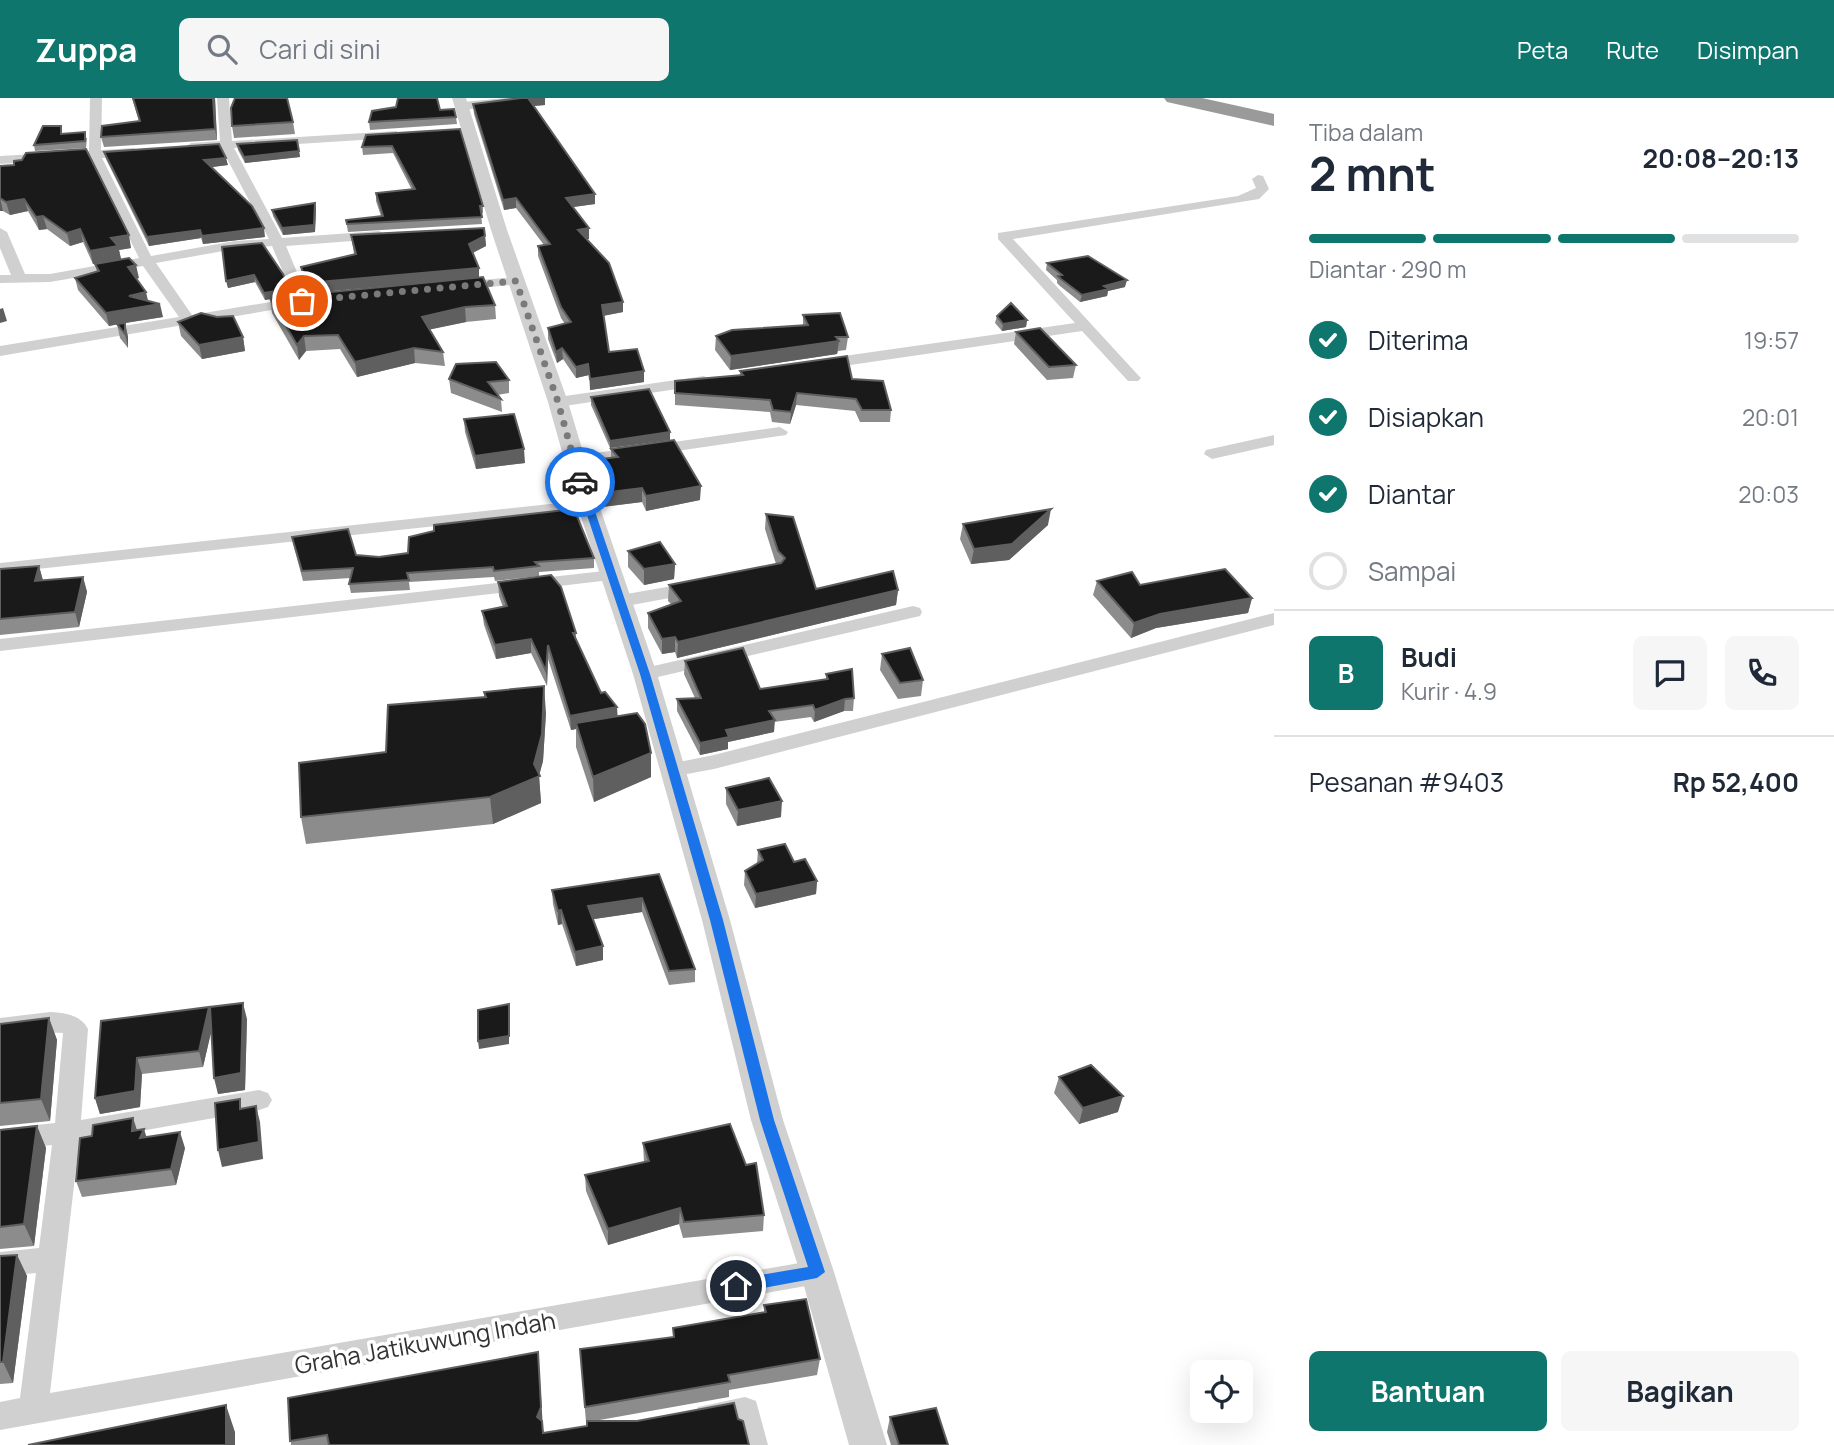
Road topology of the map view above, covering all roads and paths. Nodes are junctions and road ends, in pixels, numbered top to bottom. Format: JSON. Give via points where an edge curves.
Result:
{"nodes":[{"id":1,"x":96,"y":98,"type":"edge"},
{"id":2,"x":223,"y":98,"type":"edge"},
{"id":3,"x":538,"y":98,"type":"edge"},
{"id":4,"x":1174,"y":98,"type":"edge"},
{"id":5,"x":1248,"y":98,"type":"edge"},
{"id":6,"x":1274,"y":103,"type":"edge"},
{"id":7,"x":462,"y":115,"type":"edge"},
{"id":8,"x":1274,"y":120,"type":"edge"},
{"id":9,"x":402,"y":133,"type":"edge"},
{"id":10,"x":226,"y":145,"type":"junction"},
{"id":11,"x":173,"y":149,"type":"edge"},
{"id":12,"x":148,"y":151,"type":"edge"},
{"id":13,"x":95,"y":155,"type":"junction"},
{"id":14,"x":0,"y":160,"type":"edge"},
{"id":15,"x":1258,"y":179,"type":"dead end"},
{"id":16,"x":0,"y":232,"type":"edge"},
{"id":17,"x":391,"y":235,"type":"edge"},
{"id":18,"x":277,"y":242,"type":"junction"},
{"id":19,"x":146,"y":261,"type":"junction"},
{"id":20,"x":19,"y":277,"type":"junction"},
{"id":21,"x":0,"y":279,"type":"edge"},
{"id":22,"x":516,"y":281,"type":"junction"},
{"id":23,"x":449,"y":287,"type":"edge"},
{"id":24,"x":190,"y":321,"type":"junction"},
{"id":25,"x":1087,"y":326,"type":"junction"},
{"id":26,"x":0,"y":351,"type":"edge"},
{"id":27,"x":808,"y":366,"type":"edge"},
{"id":28,"x":1133,"y":377,"type":"dead end"},
{"id":29,"x":715,"y":380,"type":"edge"},
{"id":30,"x":558,"y":402,"type":"junction"},
{"id":31,"x":780,"y":432,"type":"dead end"},
{"id":32,"x":1274,"y":440,"type":"edge"},
{"id":33,"x":1212,"y":454,"type":"dead end"},
{"id":34,"x":574,"y":461,"type":"junction"},
{"id":35,"x":588,"y":505,"type":"junction"},
{"id":36,"x":0,"y":568,"type":"edge"},
{"id":37,"x":613,"y":575,"type":"junction"},
{"id":38,"x":717,"y":584,"type":"edge"},
{"id":39,"x":621,"y":601,"type":"junction"},
{"id":40,"x":913,"y":612,"type":"dead end"},
{"id":41,"x":1274,"y":619,"type":"edge"},
{"id":42,"x":0,"y":645,"type":"edge"},
{"id":43,"x":645,"y":674,"type":"junction"},
{"id":44,"x":671,"y":770,"type":"junction"},
{"id":45,"x":0,"y":1028,"type":"edge"},
{"id":46,"x":259,"y":1100,"type":"dead end"},
{"id":47,"x":67,"y":1133,"type":"junction"},
{"id":48,"x":0,"y":1140,"type":"edge"},
{"id":49,"x":51,"y":1259,"type":"junction"},
{"id":50,"x":0,"y":1264,"type":"edge"},
{"id":51,"x":817,"y":1272,"type":"junction"},
{"id":52,"x":33,"y":1411,"type":"junction"},
{"id":53,"x":0,"y":1416,"type":"edge"},
{"id":54,"x":680,"y":1423,"type":"edge"},
{"id":55,"x":861,"y":1444,"type":"edge"},
{"id":56,"x":753,"y":1445,"type":"edge"}],
"edges":[{"from":1,"to":13,"type":"street"},
{"from":2,"to":10,"type":"street"},
{"from":3,"to":7,"type":"street"},
{"from":4,"to":8,"type":"highway"},
{"from":5,"to":6,"type":"highway"},
{"from":7,"to":22,"type":"street","via":[[492,230]]},
{"from":9,"to":10,"type":"street"},
{"from":10,"to":11,"type":"street"},
{"from":10,"to":18,"type":"street"},
{"from":12,"to":13,"type":"street"},
{"from":13,"to":14,"type":"street"},
{"from":13,"to":19,"type":"street"},
{"from":15,"to":25,"type":"street","via":[[1264,189],[1238,200],[1003,236]]},
{"from":16,"to":20,"type":"street"},
{"from":17,"to":18,"type":"street"},
{"from":18,"to":19,"type":"street"},
{"from":18,"to":24,"type":"street","via":[[309,300]]},
{"from":19,"to":20,"type":"street","via":[[50,278]]},
{"from":19,"to":24,"type":"street"},
{"from":20,"to":21,"type":"street"},
{"from":22,"to":23,"type":"street"},
{"from":22,"to":30,"type":"street"},
{"from":24,"to":26,"type":"street"},
{"from":25,"to":27,"type":"street"},
{"from":25,"to":28,"type":"street"},
{"from":29,"to":30,"type":"street"},
{"from":30,"to":34,"type":"street"},
{"from":31,"to":34,"type":"street"},
{"from":32,"to":33,"type":"street"},
{"from":34,"to":35,"type":"street"},
{"from":35,"to":36,"type":"street"},
{"from":35,"to":37,"type":"street"},
{"from":37,"to":39,"type":"street"},
{"from":37,"to":42,"type":"street"},
{"from":38,"to":39,"type":"street"},
{"from":39,"to":43,"type":"street"},
{"from":40,"to":43,"type":"street"},
{"from":41,"to":44,"type":"street"},
{"from":43,"to":44,"type":"street","via":[[651,726]]},
{"from":44,"to":51,"type":"street","via":[[716,920],[767,1120]]},
{"from":45,"to":47,"type":"street","via":[[58,1022],[89,1028]]},
{"from":46,"to":47,"type":"street"},
{"from":47,"to":48,"type":"street"},
{"from":47,"to":49,"type":"street"},
{"from":49,"to":50,"type":"street"},
{"from":49,"to":52,"type":"street"},
{"from":51,"to":52,"type":"street","name":"Graha Jatikuwung Indah"},
{"from":51,"to":55,"type":"street"},
{"from":52,"to":53,"type":"street","name":"Graha Jatikuwung Indah"},
{"from":54,"to":56,"type":"street","via":[[745,1411]]}]}
